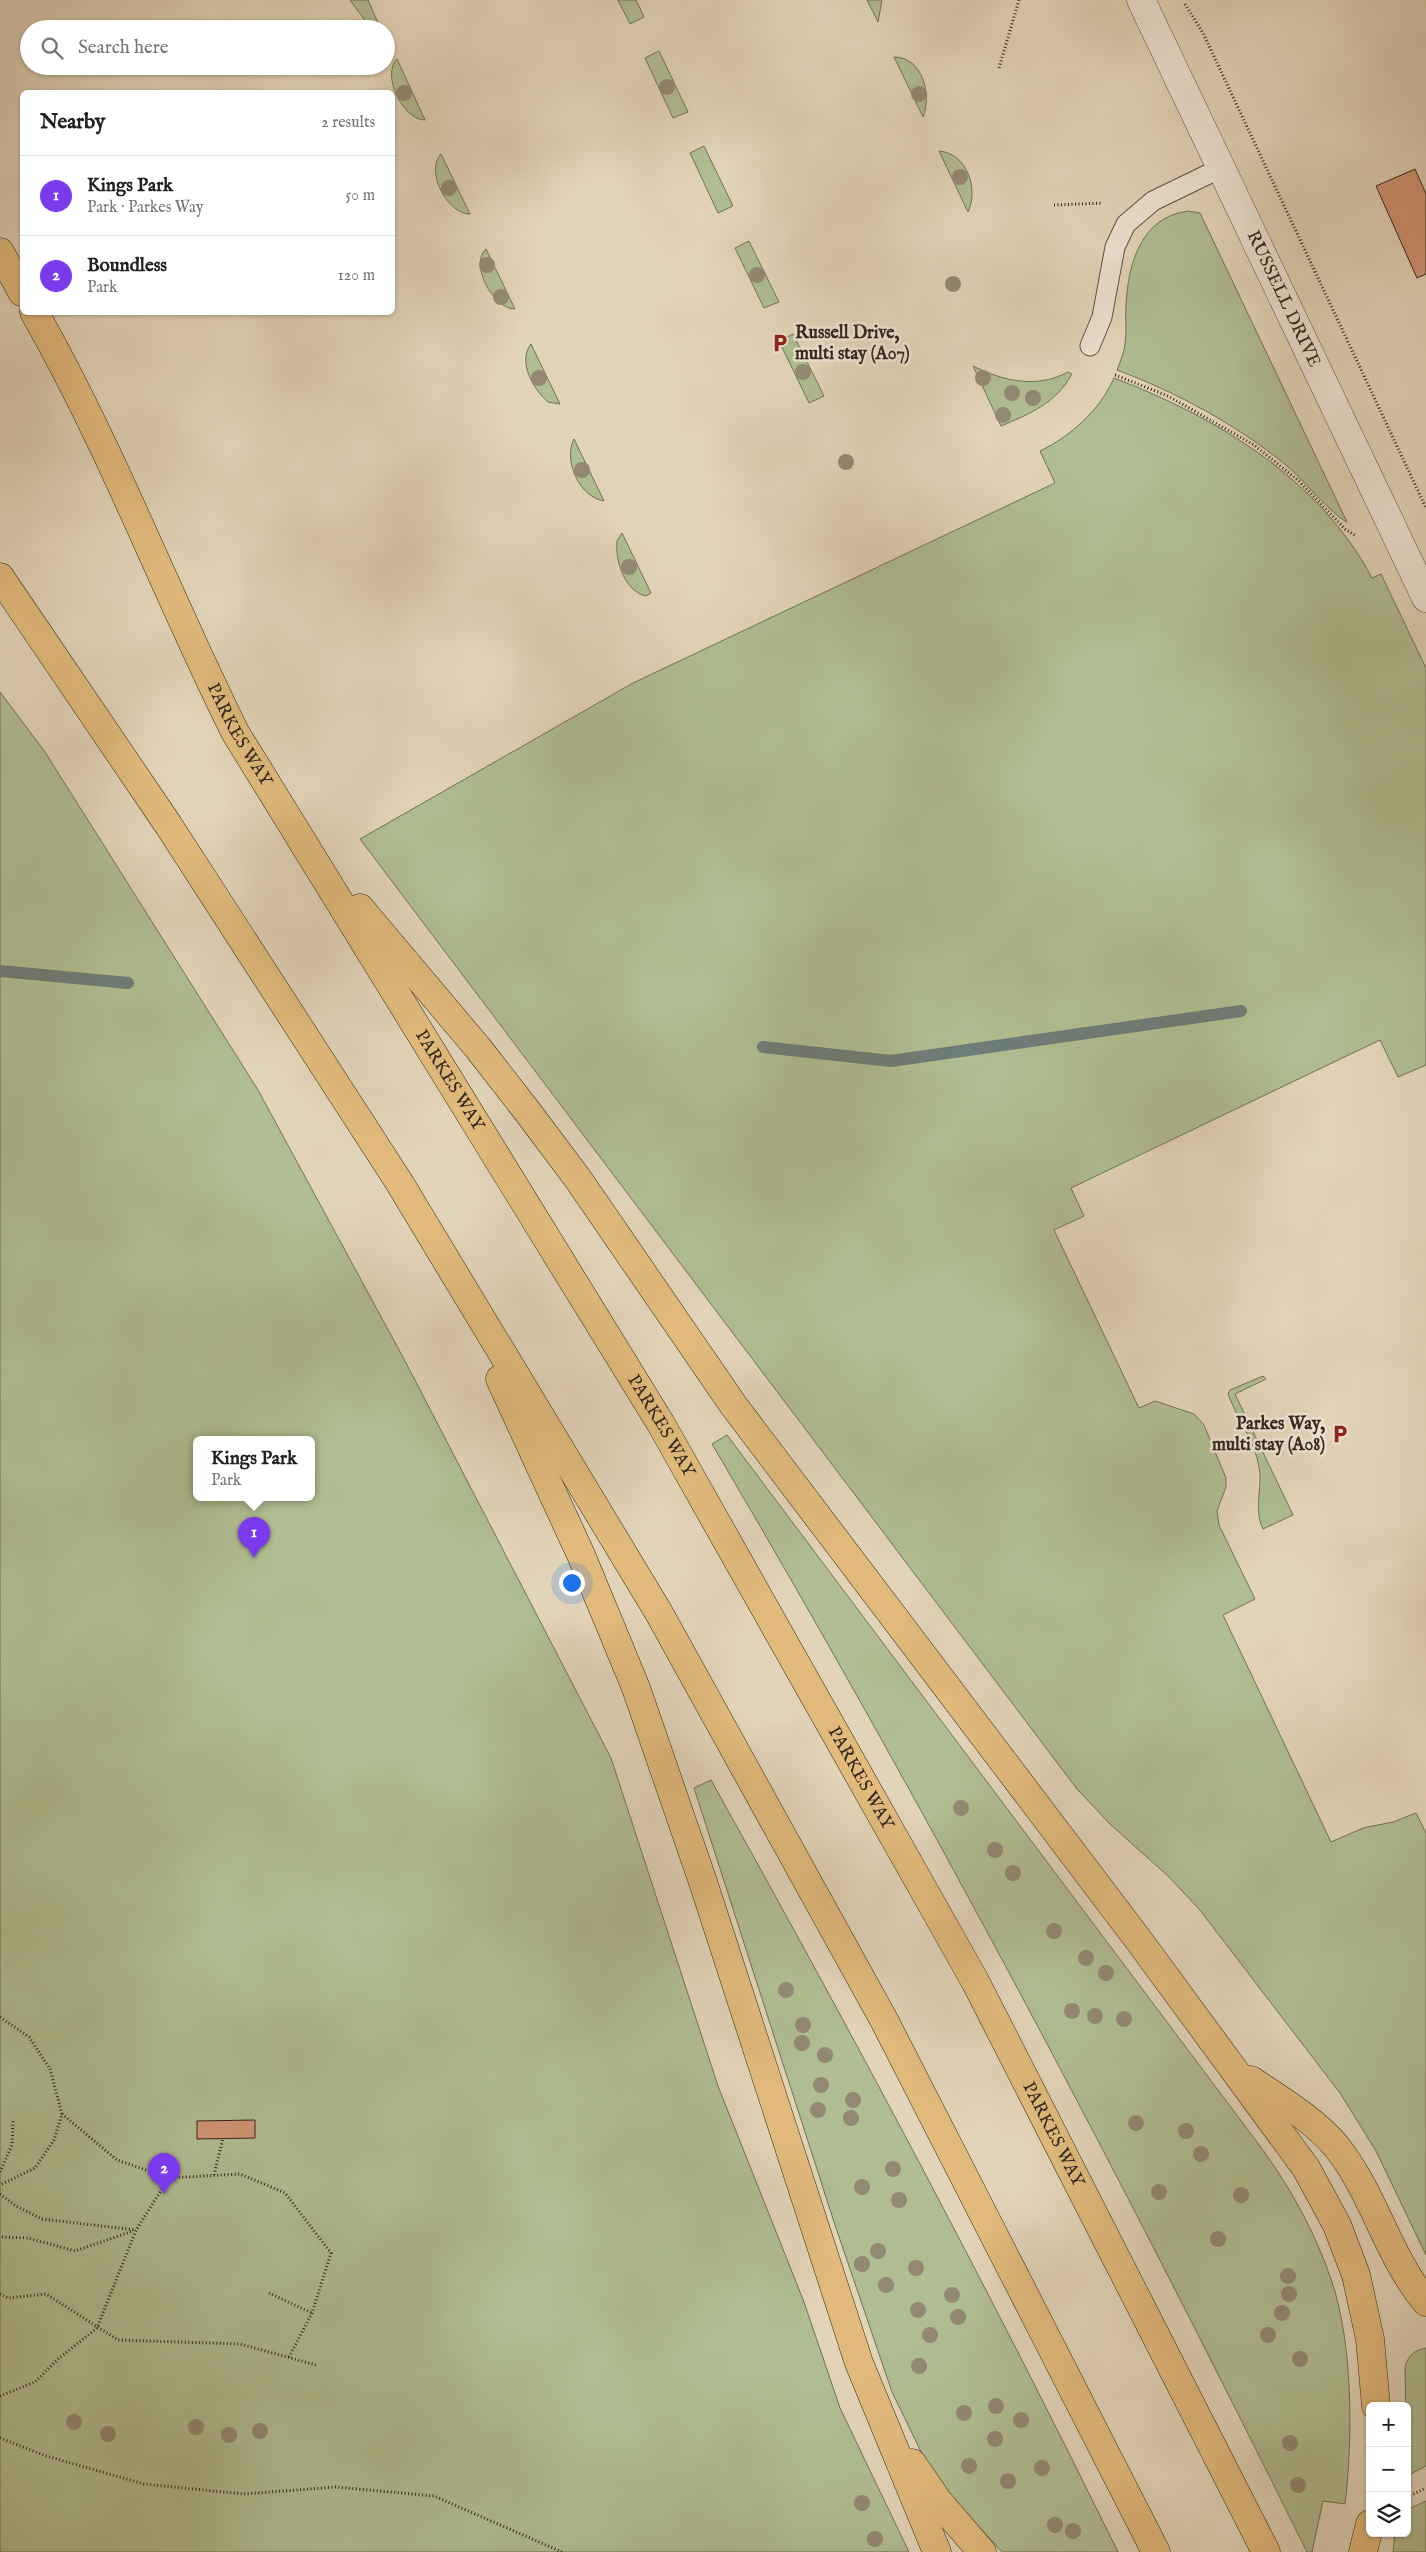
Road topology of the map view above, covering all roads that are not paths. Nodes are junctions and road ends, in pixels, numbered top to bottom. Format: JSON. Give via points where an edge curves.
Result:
{"nodes":[{"id":1,"x":1141,"y":0,"type":"edge"},
{"id":2,"x":1221,"y":168,"type":"junction"},
{"id":3,"x":0,"y":252,"type":"edge"},
{"id":4,"x":20,"y":288,"type":"edge"},
{"id":5,"x":36,"y":315,"type":"edge"},
{"id":6,"x":1090,"y":346,"type":"dead end"},
{"id":7,"x":0,"y":577,"type":"edge"},
{"id":8,"x":1426,"y":598,"type":"edge"},
{"id":9,"x":304,"y":842,"type":"junction"},
{"id":10,"x":441,"y":1252,"type":"junction"},
{"id":11,"x":1230,"y":2065,"type":"junction"},
{"id":12,"x":1426,"y":2302,"type":"edge"},
{"id":13,"x":1376,"y":2402,"type":"edge"},
{"id":14,"x":875,"y":2407,"type":"junction"},
{"id":15,"x":1367,"y":2537,"type":"edge"},
{"id":16,"x":937,"y":2552,"type":"edge"},
{"id":17,"x":982,"y":2552,"type":"edge"},
{"id":18,"x":1156,"y":2552,"type":"edge"},
{"id":19,"x":1266,"y":2552,"type":"edge"},
{"id":20,"x":1363,"y":2552,"type":"edge"}],
"edges":[{"from":1,"to":2,"type":"street","name":"RUSSELL DRIVE"},
{"from":2,"to":6,"type":"lane","via":[[1153,201],[1126,224],[1115,247],[1102,317]]},
{"from":2,"to":8,"type":"street","name":"RUSSELL DRIVE"},
{"from":3,"to":4,"type":"main road"},
{"from":5,"to":9,"type":"main road","name":"PARKES WAY","via":[[108,457],[235,732]]},
{"from":7,"to":10,"type":"main road","via":[[169,826],[394,1173]]},
{"from":9,"to":11,"type":"main road","via":[[527,1111],[583,1186],[734,1406]]},
{"from":9,"to":19,"type":"main road","name":"PARKES WAY","via":[[661,1424],[970,1972]]},
{"from":10,"to":14,"type":"main road","via":[[581,1555],[636,1688]]},
{"from":10,"to":18,"type":"main road","via":[[659,1613],[884,2020]]},
{"from":11,"to":12,"type":"main road","via":[[1309,2121],[1335,2146],[1358,2180],[1400,2267]]},
{"from":11,"to":13,"type":"main road","via":[[1306,2168],[1337,2225],[1362,2299],[1373,2362]]},
{"from":14,"to":16,"type":"main road"},
{"from":14,"to":17,"type":"main road","via":[[938,2500]]},
{"from":15,"to":20,"type":"main road"}]}
